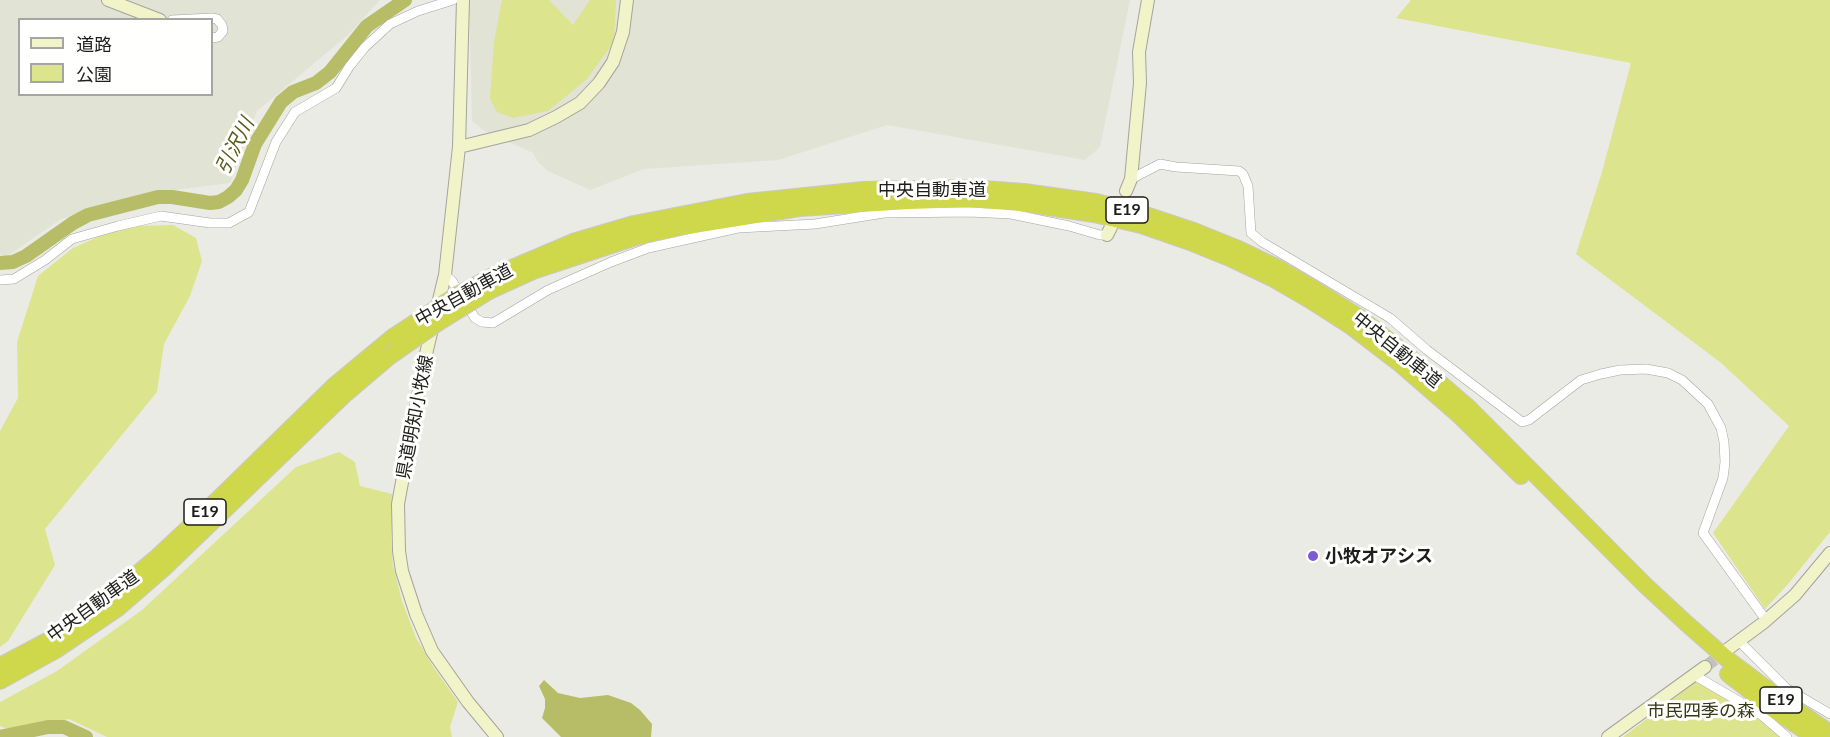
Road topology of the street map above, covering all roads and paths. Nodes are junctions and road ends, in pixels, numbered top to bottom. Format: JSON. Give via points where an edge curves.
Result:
{"nodes":[{"id":1,"x":108,"y":0,"type":"edge"},
{"id":2,"x":453,"y":0,"type":"edge"},
{"id":3,"x":463,"y":0,"type":"edge"},
{"id":4,"x":627,"y":0,"type":"edge"},
{"id":5,"x":1148,"y":0,"type":"edge"},
{"id":6,"x":155,"y":18,"type":"edge"},
{"id":7,"x":213,"y":18,"type":"edge"},
{"id":8,"x":213,"y":38,"type":"edge"},
{"id":9,"x":459,"y":147,"type":"junction"},
{"id":10,"x":1131,"y":179,"type":"junction"},
{"id":11,"x":1126,"y":191,"type":"dead end"},
{"id":12,"x":1109,"y":231,"type":"dead end"},
{"id":13,"x":445,"y":275,"type":"junction"},
{"id":14,"x":0,"y":280,"type":"edge"},
{"id":15,"x":491,"y":284,"type":"junction"},
{"id":16,"x":1830,"y":553,"type":"edge"},
{"id":17,"x":1766,"y":620,"type":"junction"},
{"id":18,"x":1739,"y":641,"type":"junction"},
{"id":19,"x":1728,"y":649,"type":"tunnel mouth"},
{"id":20,"x":0,"y":666,"type":"edge"},
{"id":21,"x":1705,"y":667,"type":"tunnel mouth"},
{"id":22,"x":1694,"y":675,"type":"junction"},
{"id":23,"x":0,"y":681,"type":"edge"},
{"id":24,"x":1830,"y":714,"type":"edge"},
{"id":25,"x":1830,"y":733,"type":"edge"},
{"id":26,"x":497,"y":737,"type":"edge"},
{"id":27,"x":1608,"y":737,"type":"edge"},
{"id":28,"x":1787,"y":737,"type":"edge"},
{"id":29,"x":1814,"y":737,"type":"edge"}],
"edges":[{"from":1,"to":6,"type":"main road"},
{"from":2,"to":14,"type":"street","via":[[390,24],[365,47],[336,88],[295,112],[276,142],[249,212],[229,223],[161,216],[118,226],[72,239],[14,279]]},
{"from":3,"to":9,"type":"main road","name":"県道明知小牧線"},
{"from":4,"to":9,"type":"main road","via":[[624,32],[613,62],[580,103],[529,130]]},
{"from":5,"to":10,"type":"main road","via":[[1139,52]]},
{"from":7,"to":8,"type":"street","via":[[218,19],[223,31]]},
{"from":9,"to":13,"type":"main road","name":"県道明知小牧線"},
{"from":10,"to":11,"type":"main road"},
{"from":10,"to":17,"type":"street","via":[[1160,164],[1239,171],[1248,186],[1251,233],[1390,318],[1522,422],[1581,380],[1601,374],[1646,369],[1682,380],[1708,404],[1724,442],[1723,478],[1703,533]]},
{"from":12,"to":13,"type":"street","via":[[1100,235],[1011,214],[969,212],[884,213],[815,224],[738,228],[648,248],[611,262],[548,290],[493,323],[475,318]]},
{"from":13,"to":26,"type":"main road","name":"県道明知小牧線","via":[[398,504],[399,551],[416,614],[432,651]]},
{"from":15,"to":20,"type":"highway","name":"中央自動車道","number":"E19","bridge":true,"via":[[457,295],[393,337],[334,386],[190,527],[110,597],[49,640]]},
{"from":15,"to":23,"type":"highway","name":"中央自動車道","number":"E19","bridge":true,"via":[[390,356],[343,396],[164,569],[118,608],[56,650]]},
{"from":15,"to":25,"type":"highway","name":"中央自動車道","number":"E19","via":[[573,242],[634,224],[747,202],[862,190],[960,188],[1024,192],[1096,202],[1194,231],[1317,290],[1406,354],[1468,407],[1686,623],[1779,699]]},
{"from":15,"to":29,"type":"highway","name":"中央自動車道","number":"E19","via":[[658,232],[754,214],[861,203],[968,199],[1023,203],[1094,214],[1180,238],[1272,278],[1352,327],[1399,363],[1460,416],[1678,632]]},
{"from":16,"to":17,"type":"main road","via":[[1795,595]]},
{"from":17,"to":18,"type":"main road"},
{"from":18,"to":19,"type":"main road"},
{"from":18,"to":24,"type":"street","via":[[1786,688]]},
{"from":21,"to":22,"type":"main road"},
{"from":22,"to":27,"type":"main road"},
{"from":22,"to":28,"type":"street","via":[[1759,713]]}]}
